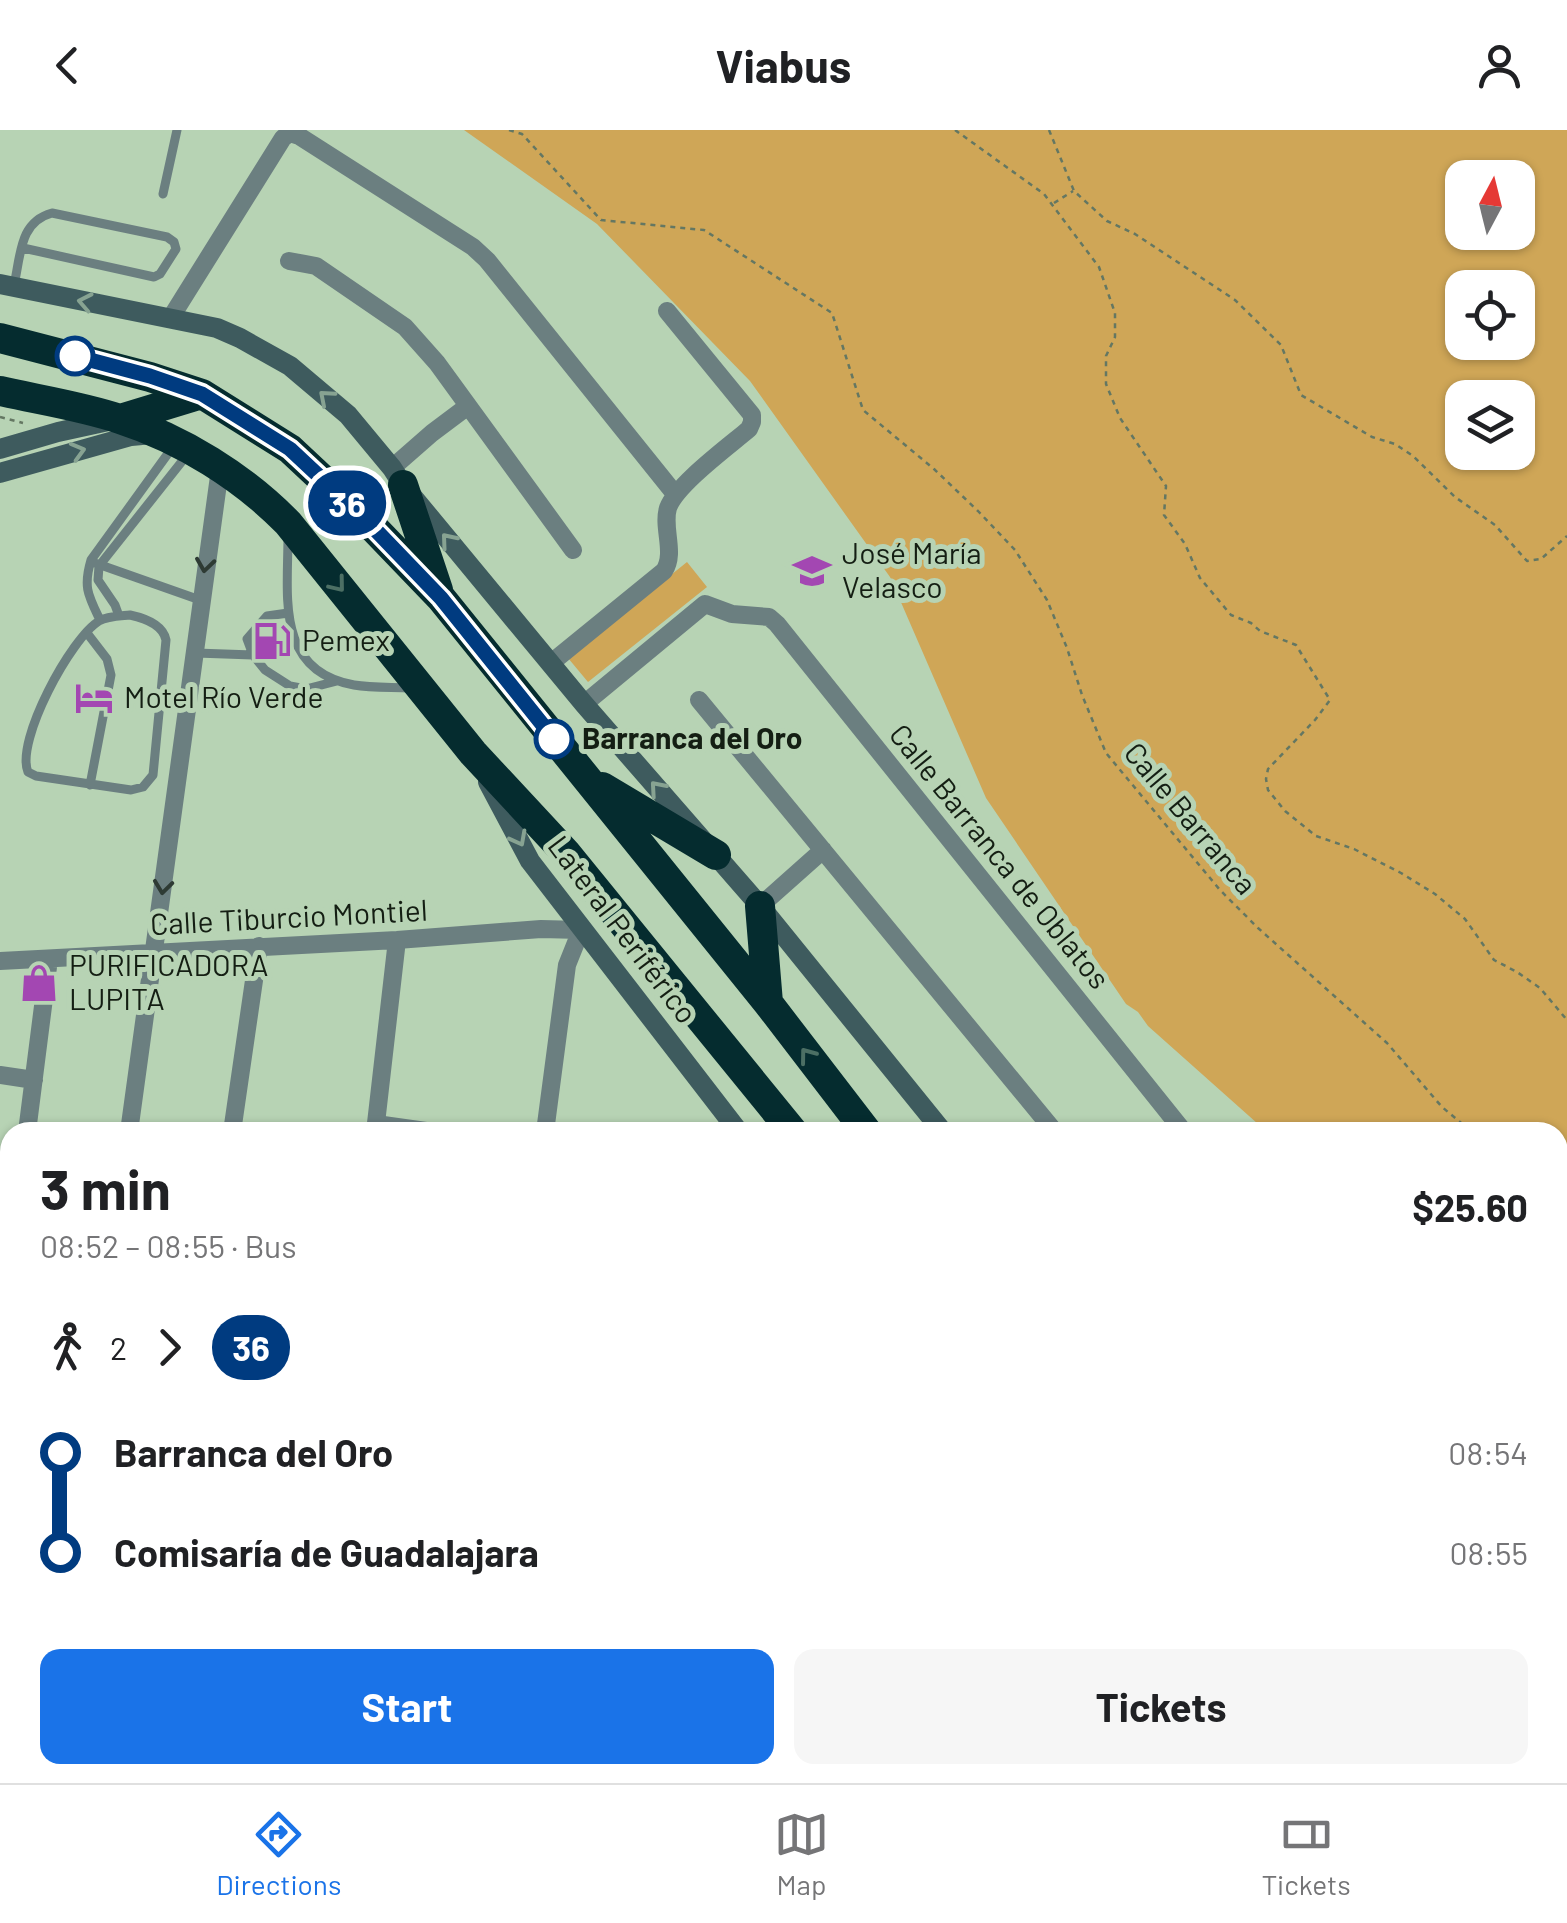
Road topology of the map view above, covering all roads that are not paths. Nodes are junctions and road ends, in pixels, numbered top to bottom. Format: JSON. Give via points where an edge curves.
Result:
{"nodes":[{"id":1,"x":177,"y":130,"type":"edge"},
{"id":2,"x":163,"y":194,"type":"dead end"},
{"id":3,"x":22,"y":248,"type":"junction"},
{"id":4,"x":290,"y":262,"type":"dead end"},
{"id":5,"x":7,"y":286,"type":"edge"},
{"id":6,"x":667,"y":312,"type":"dead end"},
{"id":7,"x":170,"y":318,"type":"junction"},
{"id":8,"x":0,"y":338,"type":"edge"},
{"id":9,"x":0,"y":392,"type":"edge"},
{"id":10,"x":202,"y":394,"type":"junction"},
{"id":11,"x":468,"y":406,"type":"junction"},
{"id":12,"x":120,"y":419,"type":"junction"},
{"id":13,"x":175,"y":442,"type":"junction"},
{"id":14,"x":0,"y":449,"type":"edge"},
{"id":15,"x":220,"y":468,"type":"junction"},
{"id":16,"x":0,"y":473,"type":"edge"},
{"id":17,"x":397,"y":477,"type":"junction"},
{"id":18,"x":675,"y":494,"type":"junction"},
{"id":19,"x":288,"y":523,"type":"junction"},
{"id":20,"x":574,"y":550,"type":"dead end"},
{"id":21,"x":95,"y":563,"type":"junction"},
{"id":22,"x":441,"y":598,"type":"junction"},
{"id":23,"x":200,"y":600,"type":"junction"},
{"id":24,"x":288,"y":612,"type":"junction"},
{"id":25,"x":119,"y":616,"type":"junction"},
{"id":26,"x":100,"y":620,"type":"junction"},
{"id":27,"x":87,"y":632,"type":"junction"},
{"id":28,"x":193,"y":653,"type":"junction"},
{"id":29,"x":253,"y":655,"type":"junction"},
{"id":30,"x":551,"y":662,"type":"junction"},
{"id":31,"x":337,"y":680,"type":"junction"},
{"id":32,"x":421,"y":689,"type":"junction"},
{"id":33,"x":699,"y":700,"type":"dead end"},
{"id":34,"x":584,"y":704,"type":"junction"},
{"id":35,"x":473,"y":754,"type":"junction"},
{"id":36,"x":584,"y":777,"type":"junction"},
{"id":37,"x":90,"y":785,"type":"junction"},
{"id":38,"x":823,"y":850,"type":"junction"},
{"id":39,"x":716,"y":855,"type":"junction"},
{"id":40,"x":760,"y":906,"type":"junction"},
{"id":41,"x":581,"y":930,"type":"junction"},
{"id":42,"x":397,"y":940,"type":"junction"},
{"id":43,"x":259,"y":946,"type":"junction"},
{"id":44,"x":155,"y":954,"type":"junction"},
{"id":45,"x":49,"y":959,"type":"junction"},
{"id":46,"x":0,"y":961,"type":"edge"},
{"id":47,"x":768,"y":1002,"type":"junction"},
{"id":48,"x":0,"y":1075,"type":"edge"},
{"id":49,"x":34,"y":1080,"type":"junction"},
{"id":50,"x":28,"y":1122,"type":"edge"},
{"id":51,"x":130,"y":1122,"type":"edge"},
{"id":52,"x":233,"y":1122,"type":"edge"},
{"id":53,"x":377,"y":1122,"type":"edge"},
{"id":54,"x":546,"y":1122,"type":"edge"},
{"id":55,"x":731,"y":1122,"type":"edge"},
{"id":56,"x":785,"y":1122,"type":"edge"},
{"id":57,"x":859,"y":1122,"type":"edge"},
{"id":58,"x":935,"y":1122,"type":"edge"},
{"id":59,"x":1047,"y":1122,"type":"edge"},
{"id":60,"x":1176,"y":1122,"type":"edge"}],
"edges":[{"from":1,"to":2,"type":"lane"},
{"from":3,"to":3,"type":"lane","via":[[31,223],[52,213],[166,237],[176,248],[154,277]]},
{"from":3,"to":5,"type":"lane"},
{"from":4,"to":11,"type":"street","via":[[316,266],[405,327]]},
{"from":7,"to":5,"type":"street","one_way":true},
{"from":6,"to":18,"type":"street","via":[[752,415],[749,429]]},
{"from":17,"to":7,"type":"street","one_way":true,"via":[[348,416],[290,366],[217,328]]},
{"from":7,"to":18,"type":"street","via":[[283,138],[299,136],[487,260]]},
{"from":8,"to":10,"type":"highway"},
{"from":9,"to":12,"type":"highway"},
{"from":10,"to":12,"type":"highway"},
{"from":10,"to":22,"type":"highway","via":[[290,449]]},
{"from":11,"to":17,"type":"street","via":[[432,434]]},
{"from":11,"to":20,"type":"street"},
{"from":12,"to":13,"type":"highway"},
{"from":12,"to":14,"type":"street"},
{"from":13,"to":15,"type":"highway"},
{"from":16,"to":13,"type":"street","one_way":true,"via":[[131,436]]},
{"from":13,"to":21,"type":"lane"},
{"from":13,"to":21,"type":"lane"},
{"from":15,"to":19,"type":"highway"},
{"from":15,"to":23,"type":"street","one_way":true},
{"from":17,"to":22,"type":"highway"},
{"from":30,"to":17,"type":"street","one_way":true},
{"from":18,"to":30,"type":"street","via":[[665,528],[668,565]]},
{"from":19,"to":24,"type":"lane"},
{"from":19,"to":32,"type":"highway","one_way":true},
{"from":21,"to":23,"type":"lane"},
{"from":21,"to":25,"type":"lane"},
{"from":21,"to":26,"type":"lane","via":[[85,580]]},
{"from":22,"to":36,"type":"highway"},
{"from":23,"to":28,"type":"street"},
{"from":24,"to":29,"type":"lane","via":[[268,616],[248,639]]},
{"from":24,"to":31,"type":"lane","via":[[302,655]]},
{"from":25,"to":26,"type":"lane"},
{"from":25,"to":37,"type":"lane","via":[[160,628],[166,640],[154,770],[138,790]]},
{"from":26,"to":27,"type":"lane"},
{"from":27,"to":37,"type":"lane","via":[[111,674]]},
{"from":27,"to":37,"type":"lane","via":[[38,709],[24,764],[36,776]]},
{"from":28,"to":29,"type":"lane"},
{"from":28,"to":44,"type":"street","one_way":true},
{"from":29,"to":31,"type":"lane","via":[[290,686],[306,690]]},
{"from":30,"to":34,"type":"street"},
{"from":31,"to":32,"type":"lane"},
{"from":32,"to":35,"type":"highway"},
{"from":33,"to":38,"type":"street"},
{"from":39,"to":34,"type":"street","one_way":true},
{"from":34,"to":60,"type":"street","name":"Calle Barranca de Oblatos","via":[[704,604],[769,618]]},
{"from":35,"to":41,"type":"street","name":"Lateral Periférico","one_way":true,"via":[[530,861]]},
{"from":35,"to":56,"type":"highway","via":[[566,852]]},
{"from":36,"to":39,"type":"highway"},
{"from":36,"to":47,"type":"highway"},
{"from":38,"to":40,"type":"street"},
{"from":38,"to":59,"type":"street"},
{"from":39,"to":40,"type":"street"},
{"from":40,"to":47,"type":"highway"},
{"from":40,"to":58,"type":"street"},
{"from":41,"to":42,"type":"street","name":"Calle Tiburcio Montiel"},
{"from":41,"to":54,"type":"street","via":[[567,965]]},
{"from":41,"to":55,"type":"street","name":"Lateral Periférico"},
{"from":42,"to":43,"type":"street","name":"Calle Tiburcio Montiel"},
{"from":42,"to":53,"type":"street"},
{"from":43,"to":44,"type":"street","name":"Calle Tiburcio Montiel"},
{"from":43,"to":52,"type":"street"},
{"from":44,"to":45,"type":"street","name":"Calle Tiburcio Montiel"},
{"from":44,"to":51,"type":"street"},
{"from":45,"to":46,"type":"street","name":"Calle Tiburcio Montiel"},
{"from":45,"to":49,"type":"street"},
{"from":57,"to":47,"type":"highway","one_way":true},
{"from":48,"to":49,"type":"street"},
{"from":49,"to":50,"type":"street"}]}
